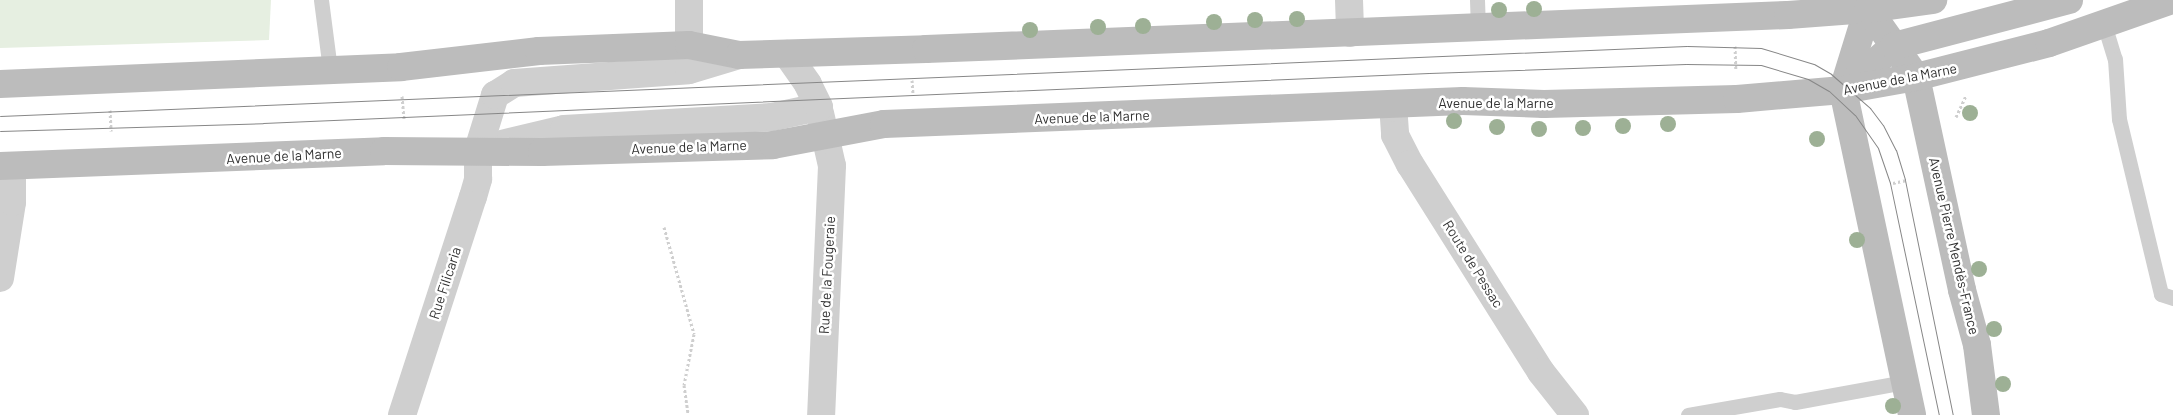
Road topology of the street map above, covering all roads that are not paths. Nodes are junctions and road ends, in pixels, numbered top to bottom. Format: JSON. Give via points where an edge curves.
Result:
{"nodes":[{"id":1,"x":321,"y":0,"type":"edge"},
{"id":2,"x":690,"y":0,"type":"edge"},
{"id":3,"x":1349,"y":0,"type":"edge"},
{"id":4,"x":1476,"y":0,"type":"edge"},
{"id":5,"x":1933,"y":0,"type":"edge"},
{"id":6,"x":2069,"y":0,"type":"edge"},
{"id":7,"x":2172,"y":0,"type":"edge"},
{"id":8,"x":1868,"y":5,"type":"edge"},
{"id":9,"x":2104,"y":24,"type":"junction"},
{"id":10,"x":1478,"y":27,"type":"junction"},
{"id":11,"x":1350,"y":33,"type":"junction"},
{"id":12,"x":689,"y":45,"type":"junction"},
{"id":13,"x":1894,"y":46,"type":"junction"},
{"id":14,"x":787,"y":54,"type":"junction"},
{"id":15,"x":739,"y":55,"type":"junction"},
{"id":16,"x":330,"y":69,"type":"junction"},
{"id":17,"x":1916,"y":77,"type":"junction"},
{"id":18,"x":0,"y":84,"type":"edge"},
{"id":19,"x":1843,"y":90,"type":"junction"},
{"id":20,"x":1393,"y":104,"type":"junction"},
{"id":21,"x":819,"y":107,"type":"junction"},
{"id":22,"x":826,"y":135,"type":"junction"},
{"id":23,"x":478,"y":150,"type":"junction"},
{"id":24,"x":6,"y":166,"type":"edge"},
{"id":25,"x":0,"y":278,"type":"edge"},
{"id":26,"x":2173,"y":298,"type":"edge"},
{"id":27,"x":1905,"y":382,"type":"junction"},
{"id":28,"x":402,"y":415,"type":"edge"},
{"id":29,"x":821,"y":415,"type":"edge"},
{"id":30,"x":1576,"y":415,"type":"edge"},
{"id":31,"x":1688,"y":415,"type":"edge"},
{"id":32,"x":1912,"y":415,"type":"edge"},
{"id":33,"x":1986,"y":415,"type":"edge"}],
"edges":[{"from":1,"to":16,"type":"lane"},
{"from":2,"to":12,"type":"street"},
{"from":3,"to":11,"type":"street"},
{"from":4,"to":10,"type":"lane"},
{"from":5,"to":8,"type":"main road"},
{"from":6,"to":13,"type":"main road"},
{"from":7,"to":9,"type":"main road","name":"Avenue de la Marne"},
{"from":8,"to":10,"type":"main road","via":[[1734,17]]},
{"from":8,"to":13,"type":"main road"},
{"from":8,"to":19,"type":"main road"},
{"from":9,"to":17,"type":"main road","name":"Avenue de la Marne","via":[[2050,43]]},
{"from":9,"to":26,"type":"lane","via":[[2115,59],[2119,119],[2161,294]]},
{"from":10,"to":11,"type":"main road"},
{"from":11,"to":14,"type":"main road"},
{"from":12,"to":15,"type":"main road"},
{"from":12,"to":16,"type":"main road","via":[[539,51],[401,66]]},
{"from":13,"to":17,"type":"main road"},
{"from":13,"to":19,"type":"main road"},
{"from":14,"to":15,"type":"main road"},
{"from":14,"to":21,"type":"street","name":"Rue de la Fougeraie"},
{"from":15,"to":23,"type":"street","name":"Rue Filicaria","via":[[689,70],[514,83],[495,95]]},
{"from":16,"to":18,"type":"main road"},
{"from":17,"to":19,"type":"main road","name":"Avenue de la Marne"},
{"from":17,"to":33,"type":"main road","name":"Avenue Pierre Mendès-France","via":[[1977,345]]},
{"from":19,"to":20,"type":"main road","name":"Avenue de la Marne","via":[[1737,99]]},
{"from":19,"to":27,"type":"main road"},
{"from":20,"to":22,"type":"main road","name":"Avenue de la Marne","via":[[884,124]]},
{"from":20,"to":30,"type":"street","name":"Route de Pessac","via":[[1395,135],[1410,164],[1541,372]]},
{"from":21,"to":22,"type":"street","name":"Rue de la Fougeraie"},
{"from":21,"to":23,"type":"street","via":[[772,117],[564,128]]},
{"from":22,"to":23,"type":"main road","name":"Avenue de la Marne","via":[[773,145],[542,152]]},
{"from":22,"to":29,"type":"street","name":"Rue de la Fougeraie","via":[[832,166]]},
{"from":23,"to":24,"type":"main road","name":"Avenue de la Marne"},
{"from":23,"to":28,"type":"street","name":"Rue Filicaria","via":[[478,179]]},
{"from":24,"to":25,"type":"street","via":[[12,202]]},
{"from":27,"to":31,"type":"lane","via":[[1795,402],[1780,399]]},
{"from":27,"to":32,"type":"main road"}]}
